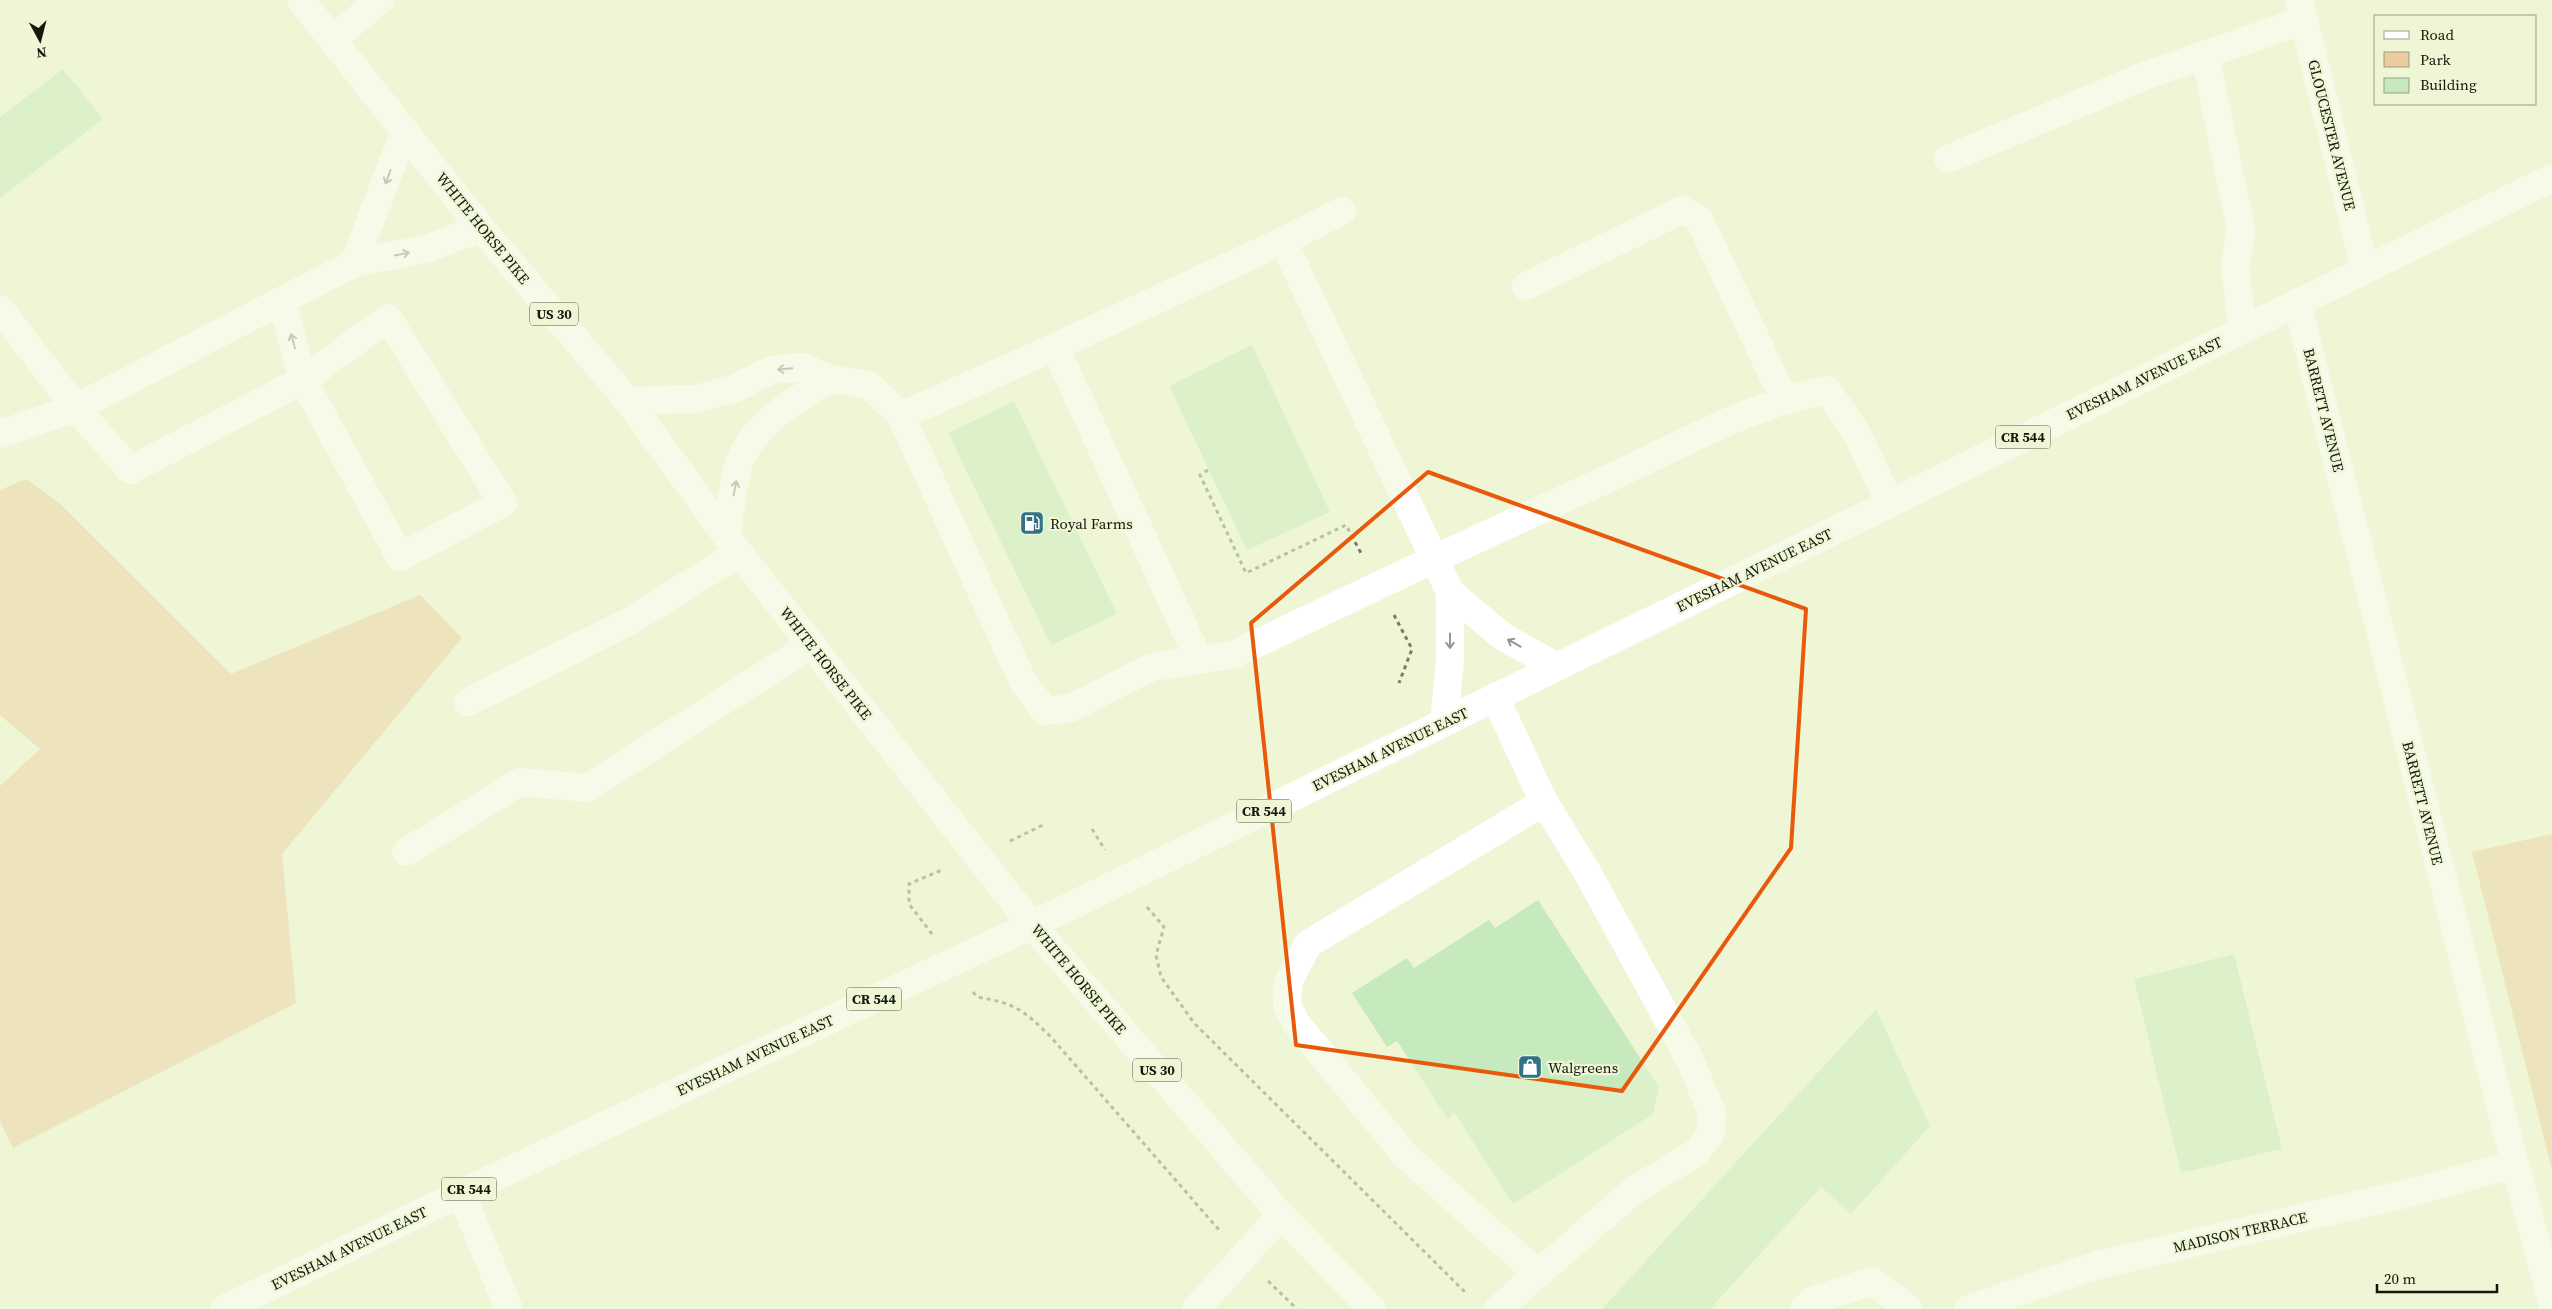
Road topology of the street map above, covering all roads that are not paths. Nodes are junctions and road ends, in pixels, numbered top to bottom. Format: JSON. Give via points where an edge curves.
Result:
{"nodes":[{"id":1,"x":301,"y":0,"type":"edge"},
{"id":2,"x":380,"y":0,"type":"edge"},
{"id":3,"x":2301,"y":10,"type":"edge"},
{"id":4,"x":332,"y":40,"type":"junction"},
{"id":5,"x":2205,"y":55,"type":"junction"},
{"id":6,"x":405,"y":131,"type":"junction"},
{"id":7,"x":1948,"y":159,"type":"dead end"},
{"id":8,"x":2552,"y":178,"type":"edge"},
{"id":9,"x":1342,"y":211,"type":"dead end"},
{"id":10,"x":481,"y":228,"type":"junction"},
{"id":11,"x":1283,"y":241,"type":"junction"},
{"id":12,"x":354,"y":263,"type":"junction"},
{"id":13,"x":2365,"y":269,"type":"junction"},
{"id":14,"x":1526,"y":286,"type":"dead end"},
{"id":15,"x":282,"y":301,"type":"junction"},
{"id":16,"x":2297,"y":303,"type":"junction"},
{"id":17,"x":0,"y":309,"type":"edge"},
{"id":18,"x":2242,"y":330,"type":"junction"},
{"id":19,"x":1055,"y":347,"type":"junction"},
{"id":20,"x":831,"y":379,"type":"junction"},
{"id":21,"x":303,"y":380,"type":"junction"},
{"id":22,"x":628,"y":401,"type":"junction"},
{"id":23,"x":1785,"y":401,"type":"junction"},
{"id":24,"x":76,"y":408,"type":"junction"},
{"id":25,"x":901,"y":416,"type":"junction"},
{"id":26,"x":0,"y":434,"type":"edge"},
{"id":27,"x":1890,"y":503,"type":"junction"},
{"id":28,"x":732,"y":545,"type":"junction"},
{"id":29,"x":1435,"y":557,"type":"junction"},
{"id":30,"x":1450,"y":592,"type":"junction"},
{"id":31,"x":812,"y":645,"type":"junction"},
{"id":32,"x":1199,"y":660,"type":"junction"},
{"id":33,"x":1557,"y":667,"type":"junction"},
{"id":34,"x":1495,"y":697,"type":"junction"},
{"id":35,"x":468,"y":702,"type":"dead end"},
{"id":36,"x":1444,"y":722,"type":"junction"},
{"id":37,"x":1544,"y":802,"type":"junction"},
{"id":38,"x":406,"y":852,"type":"dead end"},
{"id":39,"x":1032,"y":925,"type":"junction"},
{"id":40,"x":2515,"y":1164,"type":"junction"},
{"id":41,"x":461,"y":1193,"type":"junction"},
{"id":42,"x":1281,"y":1216,"type":"junction"},
{"id":43,"x":1538,"y":1274,"type":"junction"},
{"id":44,"x":2552,"y":1302,"type":"edge"},
{"id":45,"x":224,"y":1309,"type":"edge"},
{"id":46,"x":509,"y":1309,"type":"edge"},
{"id":47,"x":1196,"y":1309,"type":"edge"},
{"id":48,"x":1372,"y":1309,"type":"edge"},
{"id":49,"x":1498,"y":1309,"type":"edge"},
{"id":50,"x":1804,"y":1309,"type":"edge"},
{"id":51,"x":1909,"y":1309,"type":"edge"},
{"id":52,"x":1968,"y":1309,"type":"edge"}],
"edges":[{"from":1,"to":4,"type":"main road","name":"WHITE HORSE PIKE","number":"US 30"},
{"from":2,"to":4,"type":"main road"},
{"from":3,"to":5,"type":"main road"},
{"from":3,"to":13,"type":"main road","name":"GLOUCESTER AVENUE"},
{"from":4,"to":6,"type":"main road","name":"WHITE HORSE PIKE","number":"US 30"},
{"from":5,"to":7,"type":"main road","via":[[2147,75]]},
{"from":5,"to":18,"type":"main road","via":[[2241,230],[2235,266]]},
{"from":6,"to":10,"type":"main road","name":"WHITE HORSE PIKE","number":"US 30"},
{"from":6,"to":12,"type":"main road","one_way":true},
{"from":8,"to":13,"type":"main road","name":"EVESHAM AVENUE EAST","number":"CR 544"},
{"from":9,"to":11,"type":"main road"},
{"from":12,"to":10,"type":"main road","one_way":true,"via":[[426,249]]},
{"from":10,"to":22,"type":"main road","name":"WHITE HORSE PIKE","number":"US 30"},
{"from":11,"to":19,"type":"main road"},
{"from":11,"to":29,"type":"main road"},
{"from":12,"to":15,"type":"main road"},
{"from":13,"to":16,"type":"main road","name":"EVESHAM AVENUE EAST","number":"CR 544"},
{"from":14,"to":23,"type":"main road","via":[[1682,210],[1699,218]]},
{"from":21,"to":15,"type":"main road","one_way":true},
{"from":15,"to":24,"type":"main road"},
{"from":16,"to":18,"type":"main road","name":"EVESHAM AVENUE EAST","number":"CR 544"},
{"from":16,"to":40,"type":"main road","name":"BARRETT AVENUE"},
{"from":17,"to":24,"type":"main road"},
{"from":18,"to":27,"type":"main road","name":"EVESHAM AVENUE EAST","number":"CR 544"},
{"from":19,"to":25,"type":"main road"},
{"from":19,"to":32,"type":"main road"},
{"from":20,"to":22,"type":"main road","one_way":true,"via":[[802,368],[771,370],[736,388],[695,399]]},
{"from":20,"to":25,"type":"main road","via":[[869,385]]},
{"from":28,"to":20,"type":"main road","one_way":true,"via":[[741,457],[761,425]]},
{"from":21,"to":21,"type":"main road","via":[[400,557],[502,503],[388,318]]},
{"from":21,"to":24,"type":"main road","via":[[130,470]]},
{"from":22,"to":28,"type":"main road","name":"WHITE HORSE PIKE","number":"US 30"},
{"from":23,"to":27,"type":"main road","via":[[1827,390],[1856,432]]},
{"from":23,"to":29,"type":"main road","via":[[1745,416]]},
{"from":24,"to":26,"type":"main road"},
{"from":25,"to":32,"type":"main road","via":[[1023,682],[1045,711],[1071,708],[1152,667]]},
{"from":27,"to":33,"type":"main road","name":"EVESHAM AVENUE EAST","number":"CR 544"},
{"from":28,"to":31,"type":"main road","name":"WHITE HORSE PIKE","number":"US 30"},
{"from":28,"to":35,"type":"main road","via":[[630,621]]},
{"from":29,"to":30,"type":"main road"},
{"from":29,"to":32,"type":"main road","via":[[1235,654]]},
{"from":33,"to":30,"type":"main road","one_way":true,"via":[[1502,636]]},
{"from":30,"to":36,"type":"main road","one_way":true,"via":[[1450,660]]},
{"from":31,"to":38,"type":"main road","via":[[587,788],[520,782]]},
{"from":31,"to":39,"type":"main road","name":"WHITE HORSE PIKE","number":"US 30"},
{"from":33,"to":34,"type":"main road","name":"EVESHAM AVENUE EAST","number":"CR 544"},
{"from":34,"to":36,"type":"main road","name":"EVESHAM AVENUE EAST","number":"CR 544"},
{"from":34,"to":37,"type":"main road"},
{"from":36,"to":39,"type":"main road","name":"EVESHAM AVENUE EAST","number":"CR 544"},
{"from":37,"to":43,"type":"main road","via":[[1586,870],[1690,1060],[1712,1113],[1711,1133],[1697,1152],[1633,1191]]},
{"from":37,"to":43,"type":"main road","via":[[1308,944],[1288,983],[1287,1005],[1296,1023],[1405,1155]]},
{"from":39,"to":41,"type":"main road","name":"EVESHAM AVENUE EAST","number":"CR 544"},
{"from":39,"to":42,"type":"main road","name":"WHITE HORSE PIKE","number":"US 30"},
{"from":40,"to":44,"type":"main road","name":"BARRETT AVENUE"},
{"from":40,"to":52,"type":"main road","name":"MADISON TERRACE","via":[[2409,1193],[2098,1265]]},
{"from":41,"to":45,"type":"main road","name":"EVESHAM AVENUE EAST","number":"CR 544"},
{"from":41,"to":46,"type":"main road"},
{"from":42,"to":47,"type":"main road"},
{"from":42,"to":48,"type":"main road","name":"WHITE HORSE PIKE","number":"US 30"},
{"from":43,"to":49,"type":"main road"},
{"from":50,"to":51,"type":"main road","via":[[1812,1301],[1872,1281]]}]}
